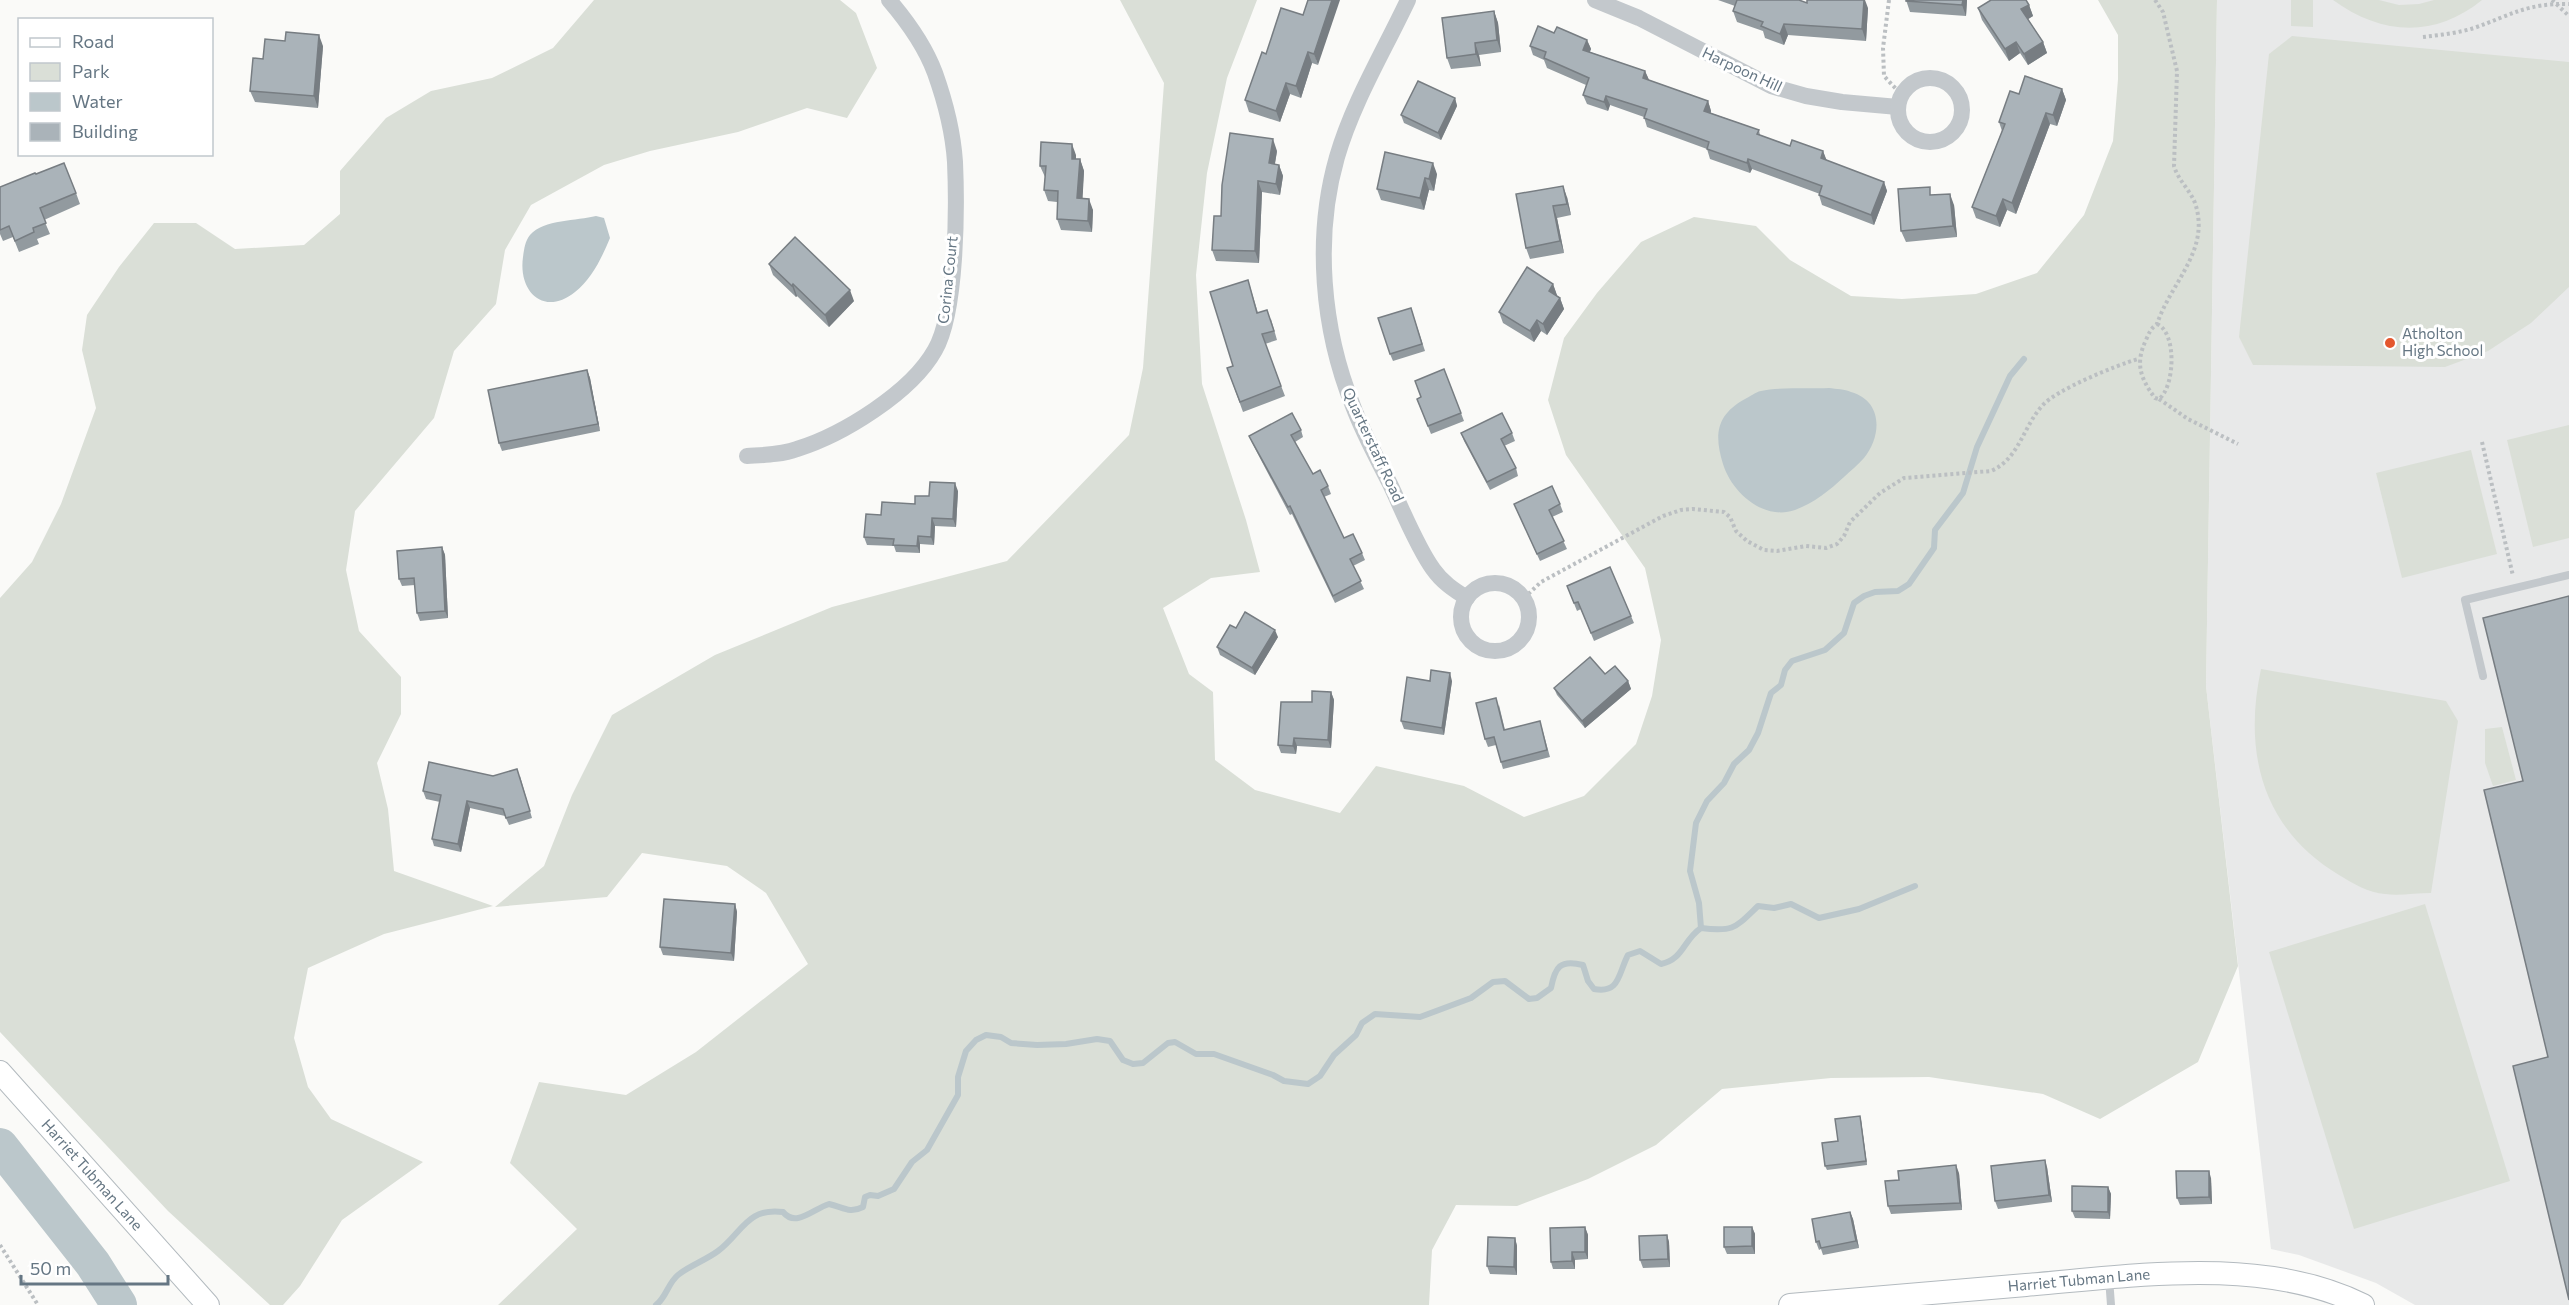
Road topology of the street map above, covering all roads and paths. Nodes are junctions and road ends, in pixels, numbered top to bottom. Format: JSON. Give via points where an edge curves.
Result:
{"nodes":[{"id":1,"x":889,"y":0,"type":"edge"},
{"id":2,"x":1408,"y":0,"type":"edge"},
{"id":3,"x":1595,"y":0,"type":"edge"},
{"id":4,"x":1889,"y":0,"type":"edge"},
{"id":5,"x":2155,"y":0,"type":"edge"},
{"id":6,"x":2554,"y":2,"type":"edge"},
{"id":7,"x":2569,"y":4,"type":"edge"},
{"id":8,"x":2569,"y":16,"type":"edge"},
{"id":9,"x":2423,"y":37,"type":"dead end"},
{"id":10,"x":1900,"y":101,"type":"joint"},
{"id":11,"x":2157,"y":324,"type":"junction"},
{"id":12,"x":2138,"y":359,"type":"junction"},
{"id":13,"x":2159,"y":399,"type":"junction"},
{"id":14,"x":2482,"y":442,"type":"dead end"},
{"id":15,"x":2238,"y":444,"type":"dead end"},
{"id":16,"x":747,"y":456,"type":"dead end"},
{"id":17,"x":2569,"y":575,"type":"edge"},
{"id":18,"x":2513,"y":576,"type":"dead end"},
{"id":19,"x":1467,"y":598,"type":"junction"},
{"id":20,"x":1524,"y":598,"type":"junction"},
{"id":21,"x":2483,"y":676,"type":"dead end"},
{"id":22,"x":0,"y":1072,"type":"edge"},
{"id":23,"x":0,"y":1245,"type":"edge"},
{"id":24,"x":2109,"y":1278,"type":"junction"},
{"id":25,"x":1896,"y":1301,"type":"edge"},
{"id":26,"x":39,"y":1305,"type":"edge"},
{"id":27,"x":208,"y":1305,"type":"edge"},
{"id":28,"x":1790,"y":1305,"type":"edge"},
{"id":29,"x":2111,"y":1305,"type":"edge"},
{"id":30,"x":2363,"y":1305,"type":"edge"}],
"edges":[{"from":1,"to":16,"type":"street","name":"Corina Court","via":[[934,71],[950,126],[955,161],[953,256],[944,328],[936,348],[910,383],[868,413],[822,440],[794,450]]},
{"from":2,"to":19,"type":"street","name":"Quarterstaff Road","via":[[1352,117],[1338,156],[1325,220],[1328,312],[1343,379],[1366,437],[1432,568],[1448,586]]},
{"from":3,"to":10,"type":"street","name":"Harpoon Hill","via":[[1639,18],[1771,86],[1824,99]]},
{"from":4,"to":10,"type":"path","via":[[1884,76]]},
{"from":5,"to":11,"type":"path","via":[[2163,12],[2177,71],[2174,166],[2177,177],[2194,199],[2200,220],[2193,258]]},
{"from":6,"to":7,"type":"path"},
{"from":6,"to":8,"type":"path"},
{"from":6,"to":9,"type":"path","via":[[2474,28]]},
{"from":11,"to":12,"type":"path"},
{"from":11,"to":13,"type":"path","via":[[2169,334],[2171,347],[2169,383]]},
{"from":12,"to":13,"type":"path","via":[[2142,378],[2154,398]]},
{"from":12,"to":20,"type":"path","via":[[2053,396],[2033,417],[2012,456],[2002,466],[1991,471],[1904,478],[1880,493],[1850,522],[1837,544],[1826,548],[1764,550],[1736,531],[1724,512],[1681,510],[1540,582]]},
{"from":13,"to":15,"type":"path","via":[[2187,419]]},
{"from":14,"to":18,"type":"path"},
{"from":17,"to":21,"type":"lane","via":[[2465,600]]},
{"from":19,"to":20,"type":"street","via":[[1480,586],[1491,583],[1506,584]]},
{"from":19,"to":20,"type":"street","via":[[1462,607],[1464,631],[1484,649],[1497,651],[1510,648],[1526,632],[1530,619]]},
{"from":22,"to":27,"type":"street","name":"Harriet Tubman Lane"},
{"from":23,"to":26,"type":"path"},
{"from":24,"to":25,"type":"street","name":"Harriet Tubman Lane"},
{"from":24,"to":29,"type":"lane"},
{"from":24,"to":30,"type":"street","name":"Harriet Tubman Lane","via":[[2192,1272],[2272,1278],[2313,1286]]},
{"from":25,"to":28,"type":"street","name":"Harriet Tubman Lane"}]}
